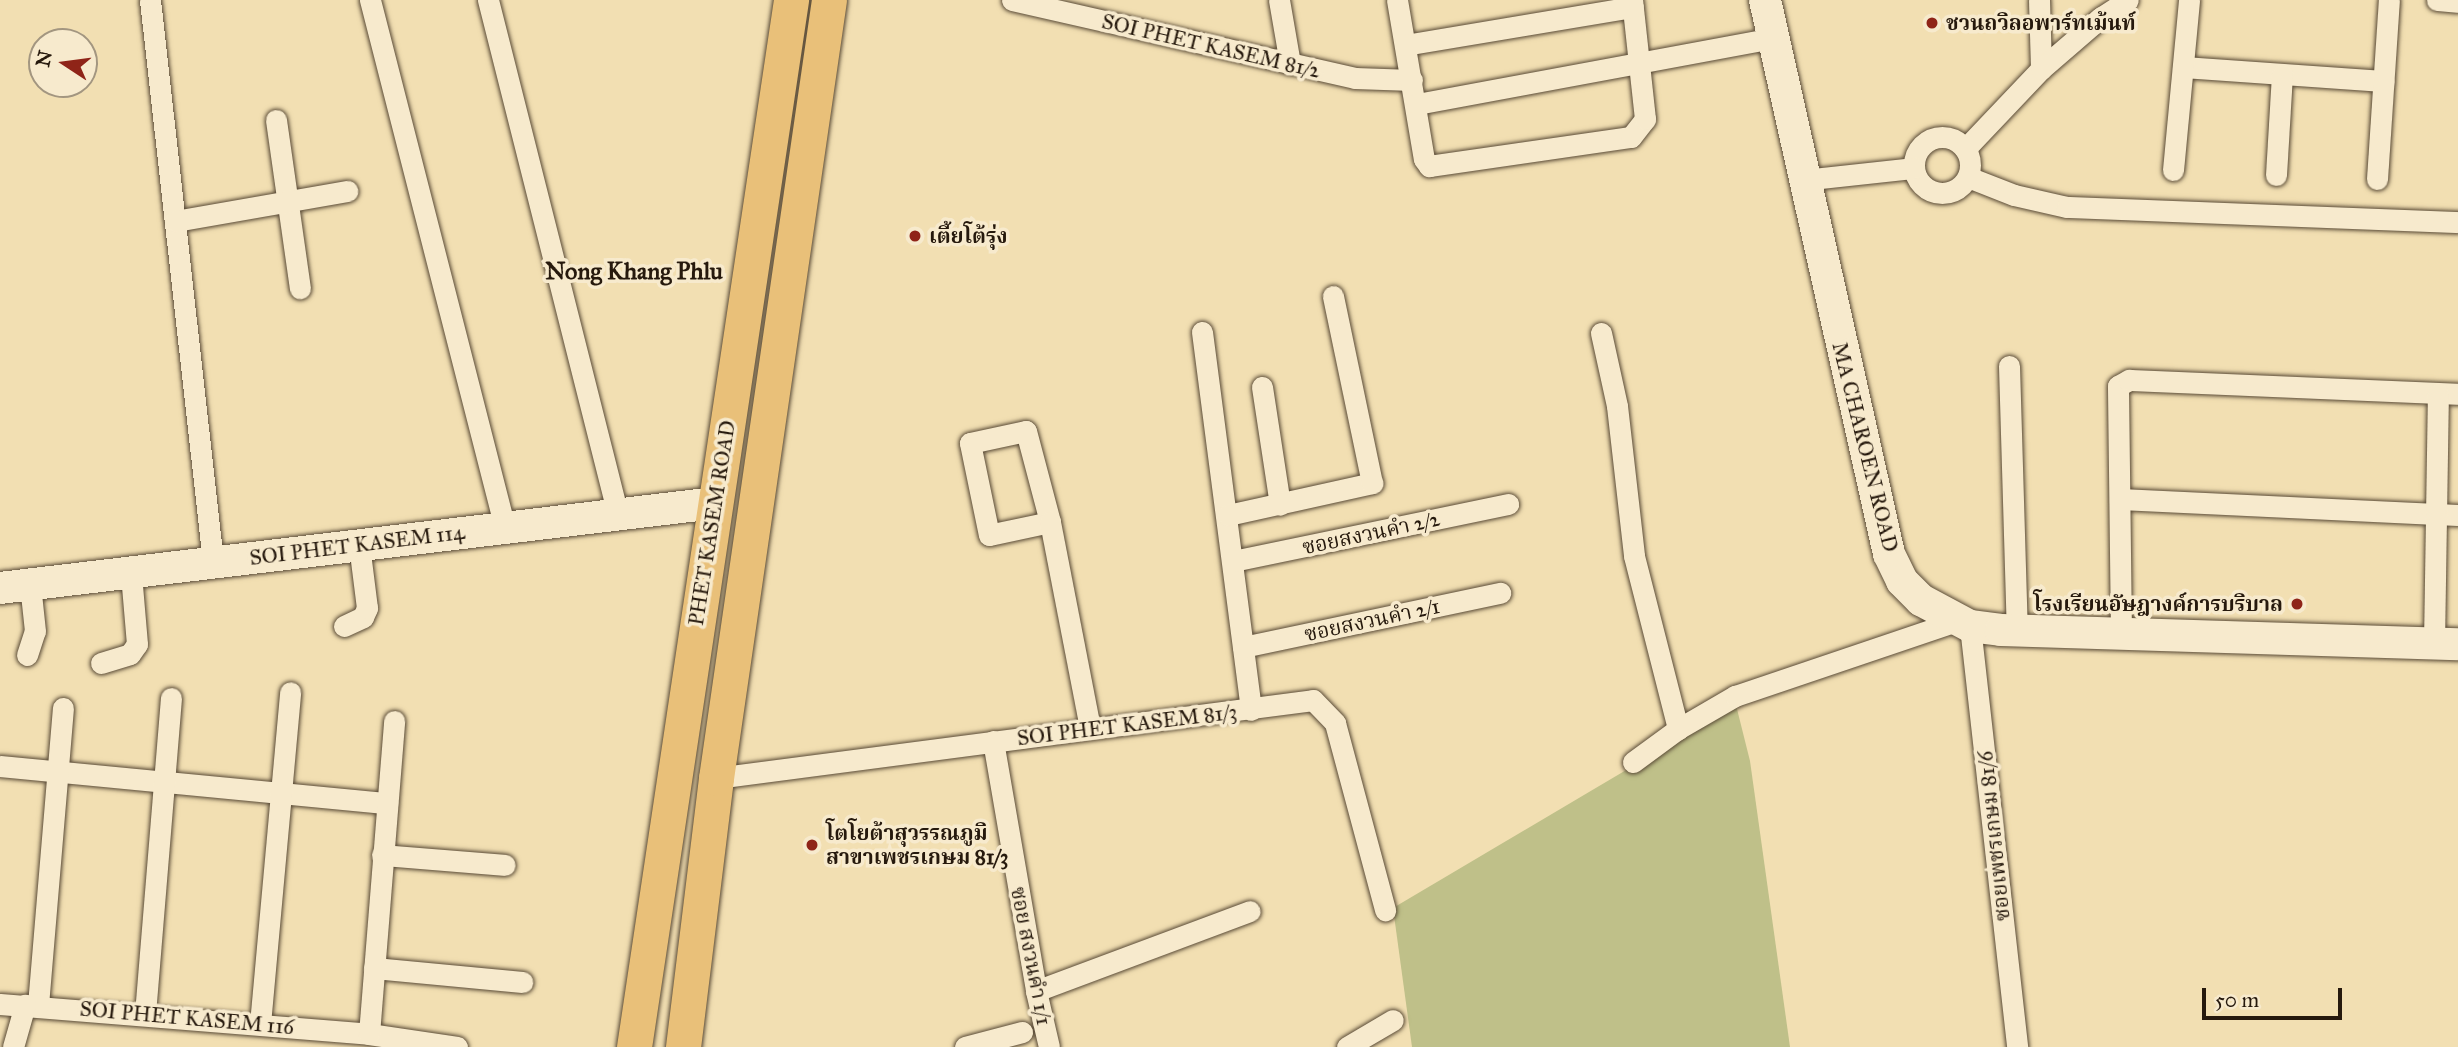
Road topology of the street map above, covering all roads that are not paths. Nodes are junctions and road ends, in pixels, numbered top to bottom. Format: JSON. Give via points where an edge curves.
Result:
{"nodes":[{"id":1,"x":150,"y":0,"type":"edge"},
{"id":2,"x":370,"y":0,"type":"edge"},
{"id":3,"x":488,"y":0,"type":"edge"},
{"id":4,"x":791,"y":0,"type":"edge"},
{"id":5,"x":829,"y":0,"type":"edge"},
{"id":6,"x":1012,"y":0,"type":"edge"},
{"id":7,"x":1279,"y":0,"type":"edge"},
{"id":8,"x":1396,"y":0,"type":"edge"},
{"id":9,"x":1765,"y":0,"type":"edge"},
{"id":10,"x":2039,"y":0,"type":"edge"},
{"id":11,"x":2128,"y":0,"type":"edge"},
{"id":12,"x":2189,"y":0,"type":"edge"},
{"id":13,"x":2389,"y":0,"type":"edge"},
{"id":14,"x":2437,"y":0,"type":"edge"},
{"id":15,"x":2458,"y":2,"type":"edge"},
{"id":16,"x":1632,"y":3,"type":"edge"},
{"id":17,"x":1066,"y":6,"type":"edge"},
{"id":18,"x":2096,"y":9,"type":"edge"},
{"id":19,"x":1773,"y":38,"type":"junction"},
{"id":20,"x":1405,"y":46,"type":"junction"},
{"id":21,"x":1640,"y":62,"type":"junction"},
{"id":22,"x":1290,"y":64,"type":"junction"},
{"id":23,"x":2183,"y":67,"type":"junction"},
{"id":24,"x":2041,"y":69,"type":"junction"},
{"id":25,"x":2282,"y":75,"type":"junction"},
{"id":26,"x":1412,"y":80,"type":"junction"},
{"id":27,"x":2384,"y":81,"type":"junction"},
{"id":28,"x":1417,"y":104,"type":"junction"},
{"id":29,"x":276,"y":120,"type":"dead end"},
{"id":30,"x":1965,"y":149,"type":"junction"},
{"id":31,"x":1913,"y":168,"type":"junction"},
{"id":32,"x":2173,"y":170,"type":"dead end"},
{"id":33,"x":2276,"y":175,"type":"dead end"},
{"id":34,"x":1968,"y":177,"type":"junction"},
{"id":35,"x":2377,"y":179,"type":"dead end"},
{"id":36,"x":1803,"y":180,"type":"junction"},
{"id":37,"x":347,"y":191,"type":"dead end"},
{"id":38,"x":285,"y":205,"type":"junction"},
{"id":39,"x":176,"y":221,"type":"junction"},
{"id":40,"x":2458,"y":222,"type":"edge"},
{"id":41,"x":300,"y":288,"type":"dead end"},
{"id":42,"x":1333,"y":296,"type":"dead end"},
{"id":43,"x":1202,"y":332,"type":"dead end"},
{"id":44,"x":1601,"y":332,"type":"dead end"},
{"id":45,"x":2009,"y":366,"type":"dead end"},
{"id":46,"x":1262,"y":387,"type":"dead end"},
{"id":47,"x":2448,"y":394,"type":"edge"},
{"id":48,"x":2120,"y":499,"type":"junction"},
{"id":49,"x":715,"y":503,"type":"junction"},
{"id":50,"x":1508,"y":504,"type":"dead end"},
{"id":51,"x":1280,"y":505,"type":"junction"},
{"id":52,"x":2435,"y":514,"type":"junction"},
{"id":53,"x":618,"y":515,"type":"junction"},
{"id":54,"x":1227,"y":515,"type":"junction"},
{"id":55,"x":2458,"y":515,"type":"edge"},
{"id":56,"x":1049,"y":522,"type":"junction"},
{"id":57,"x":505,"y":528,"type":"junction"},
{"id":58,"x":359,"y":545,"type":"junction"},
{"id":59,"x":1233,"y":561,"type":"junction"},
{"id":60,"x":213,"y":562,"type":"junction"},
{"id":61,"x":131,"y":574,"type":"junction"},
{"id":62,"x":15,"y":586,"type":"edge"},
{"id":63,"x":1500,"y":593,"type":"dead end"},
{"id":64,"x":1963,"y":623,"type":"junction"},
{"id":65,"x":344,"y":626,"type":"dead end"},
{"id":66,"x":2017,"y":631,"type":"junction"},
{"id":67,"x":2121,"y":634,"type":"junction"},
{"id":68,"x":2446,"y":644,"type":"edge"},
{"id":69,"x":1243,"y":647,"type":"junction"},
{"id":70,"x":27,"y":655,"type":"dead end"},
{"id":71,"x":101,"y":663,"type":"dead end"},
{"id":72,"x":290,"y":692,"type":"dead end"},
{"id":73,"x":170,"y":698,"type":"dead end"},
{"id":74,"x":63,"y":708,"type":"dead end"},
{"id":75,"x":1251,"y":710,"type":"junction"},
{"id":76,"x":394,"y":721,"type":"dead end"},
{"id":77,"x":1090,"y":727,"type":"junction"},
{"id":78,"x":1678,"y":729,"type":"junction"},
{"id":79,"x":993,"y":741,"type":"junction"},
{"id":80,"x":1633,"y":762,"type":"dead end"},
{"id":81,"x":0,"y":766,"type":"edge"},
{"id":82,"x":58,"y":770,"type":"junction"},
{"id":83,"x":716,"y":778,"type":"junction"},
{"id":84,"x":164,"y":784,"type":"junction"},
{"id":85,"x":281,"y":795,"type":"junction"},
{"id":86,"x":387,"y":803,"type":"junction"},
{"id":87,"x":382,"y":855,"type":"junction"},
{"id":88,"x":505,"y":865,"type":"dead end"},
{"id":89,"x":1385,"y":910,"type":"dead end"},
{"id":90,"x":1250,"y":911,"type":"dead end"},
{"id":91,"x":374,"y":968,"type":"junction"},
{"id":92,"x":522,"y":982,"type":"dead end"},
{"id":93,"x":1035,"y":991,"type":"junction"},
{"id":94,"x":0,"y":1004,"type":"edge"},
{"id":95,"x":32,"y":1005,"type":"junction"},
{"id":96,"x":145,"y":1014,"type":"junction"},
{"id":97,"x":1393,"y":1020,"type":"dead end"},
{"id":98,"x":260,"y":1024,"type":"junction"},
{"id":99,"x":1022,"y":1032,"type":"dead end"},
{"id":100,"x":369,"y":1034,"type":"junction"},
{"id":101,"x":13,"y":1047,"type":"edge"},
{"id":102,"x":457,"y":1047,"type":"edge"},
{"id":103,"x":634,"y":1047,"type":"edge"},
{"id":104,"x":683,"y":1047,"type":"edge"},
{"id":105,"x":965,"y":1047,"type":"edge"},
{"id":106,"x":1049,"y":1047,"type":"edge"},
{"id":107,"x":1347,"y":1047,"type":"edge"},
{"id":108,"x":2017,"y":1047,"type":"edge"}],
"edges":[{"from":1,"to":39,"type":"street"},
{"from":2,"to":57,"type":"street"},
{"from":3,"to":53,"type":"street"},
{"from":4,"to":49,"type":"main road","name":"PHET KASEM ROAD"},
{"from":5,"to":83,"type":"main road","name":"PHET KASEM ROAD"},
{"from":6,"to":17,"type":"street","name":"SOI PHET KASEM 81/2"},
{"from":7,"to":22,"type":"street"},
{"from":8,"to":20,"type":"street"},
{"from":9,"to":19,"type":"main road","name":"MA CHAROEN ROAD"},
{"from":10,"to":24,"type":"street"},
{"from":11,"to":18,"type":"street"},
{"from":12,"to":23,"type":"street"},
{"from":13,"to":27,"type":"street"},
{"from":14,"to":15,"type":"street"},
{"from":16,"to":20,"type":"street"},
{"from":16,"to":21,"type":"street"},
{"from":17,"to":22,"type":"street","name":"SOI PHET KASEM 81/2"},
{"from":18,"to":24,"type":"street"},
{"from":19,"to":21,"type":"street"},
{"from":19,"to":36,"type":"main road","name":"MA CHAROEN ROAD"},
{"from":20,"to":26,"type":"street"},
{"from":21,"to":28,"type":"street"},
{"from":21,"to":28,"type":"street","via":[[1642,128],[1631,137],[1429,166],[1424,159]]},
{"from":22,"to":26,"type":"street","name":"SOI PHET KASEM 81/2","via":[[1355,78]]},
{"from":23,"to":25,"type":"street"},
{"from":23,"to":32,"type":"street"},
{"from":24,"to":30,"type":"street"},
{"from":25,"to":27,"type":"street"},
{"from":25,"to":33,"type":"street"},
{"from":26,"to":28,"type":"street"},
{"from":27,"to":35,"type":"street"},
{"from":29,"to":38,"type":"street"},
{"from":30,"to":31,"type":"street","via":[[1950,138],[1932,138],[1918,150]]},
{"from":30,"to":34,"type":"street"},
{"from":31,"to":34,"type":"street","via":[[1921,186],[1938,194],[1956,191]]},
{"from":31,"to":36,"type":"street"},
{"from":34,"to":40,"type":"street","via":[[2014,195],[2067,206]]},
{"from":36,"to":64,"type":"main road","name":"MA CHAROEN ROAD","via":[[1889,554],[1902,581],[1920,600]]},
{"from":37,"to":38,"type":"street"},
{"from":38,"to":39,"type":"street"},
{"from":38,"to":41,"type":"street"},
{"from":39,"to":60,"type":"street"},
{"from":42,"to":51,"type":"street","via":[[1372,483]]},
{"from":43,"to":54,"type":"street"},
{"from":44,"to":78,"type":"street","via":[[1619,419],[1634,556]]},
{"from":45,"to":66,"type":"street"},
{"from":46,"to":51,"type":"street"},
{"from":47,"to":48,"type":"street","via":[[2129,380],[2118,386],[2115,395]]},
{"from":47,"to":52,"type":"street"},
{"from":48,"to":52,"type":"street"},
{"from":48,"to":67,"type":"street"},
{"from":49,"to":53,"type":"main road","name":"SOI PHET KASEM 114"},
{"from":49,"to":103,"type":"main road","name":"PHET KASEM ROAD"},
{"from":50,"to":59,"type":"street","name":"ซอยสงวนคำ 2/2"},
{"from":51,"to":54,"type":"street"},
{"from":52,"to":55,"type":"street"},
{"from":52,"to":68,"type":"street"},
{"from":53,"to":57,"type":"main road","name":"SOI PHET KASEM 114"},
{"from":54,"to":59,"type":"street"},
{"from":56,"to":56,"type":"street","via":[[989,535],[970,443],[1026,431]]},
{"from":56,"to":77,"type":"street"},
{"from":57,"to":58,"type":"main road","name":"SOI PHET KASEM 114"},
{"from":58,"to":60,"type":"main road","name":"SOI PHET KASEM 114"},
{"from":58,"to":65,"type":"street","via":[[367,608],[363,617]]},
{"from":59,"to":69,"type":"street"},
{"from":60,"to":61,"type":"main road","name":"SOI PHET KASEM 114"},
{"from":61,"to":62,"type":"main road","name":"SOI PHET KASEM 114"},
{"from":61,"to":71,"type":"street","via":[[137,644],[130,654]]},
{"from":62,"to":70,"type":"street","via":[[35,631]]},
{"from":63,"to":69,"type":"street","name":"ซอยสงวนคำ 2/1"},
{"from":64,"to":66,"type":"main road","name":"MA CHAROEN ROAD"},
{"from":64,"to":78,"type":"street","via":[[1735,696]]},
{"from":64,"to":108,"type":"street","name":"ซอยเพชรเกษม 81/6"},
{"from":66,"to":67,"type":"main road","name":"MA CHAROEN ROAD"},
{"from":67,"to":68,"type":"main road","name":"MA CHAROEN ROAD"},
{"from":69,"to":75,"type":"street"},
{"from":72,"to":85,"type":"street"},
{"from":73,"to":84,"type":"street"},
{"from":74,"to":82,"type":"street"},
{"from":75,"to":77,"type":"street","name":"SOI PHET KASEM 81/3"},
{"from":75,"to":89,"type":"street","name":"SOI PHET KASEM 81/3","via":[[1314,700],[1335,723]]},
{"from":76,"to":86,"type":"street"},
{"from":77,"to":79,"type":"street","name":"SOI PHET KASEM 81/3"},
{"from":78,"to":80,"type":"street"},
{"from":79,"to":83,"type":"street","name":"SOI PHET KASEM 81/3"},
{"from":79,"to":93,"type":"street","name":"ซอย สงวนคำ 1/1"},
{"from":81,"to":82,"type":"street"},
{"from":82,"to":84,"type":"street"},
{"from":82,"to":95,"type":"street"},
{"from":83,"to":104,"type":"main road","name":"PHET KASEM ROAD"},
{"from":84,"to":85,"type":"street"},
{"from":84,"to":96,"type":"street"},
{"from":85,"to":86,"type":"street"},
{"from":85,"to":98,"type":"street"},
{"from":86,"to":87,"type":"street"},
{"from":87,"to":88,"type":"street"},
{"from":87,"to":91,"type":"street"},
{"from":90,"to":93,"type":"street"},
{"from":91,"to":92,"type":"street"},
{"from":91,"to":100,"type":"street"},
{"from":93,"to":106,"type":"street","name":"ซอย สงวนคำ 1/1"},
{"from":94,"to":95,"type":"street","name":"SOI PHET KASEM 116"},
{"from":95,"to":96,"type":"street","name":"SOI PHET KASEM 116"},
{"from":95,"to":101,"type":"street"},
{"from":96,"to":98,"type":"street","name":"SOI PHET KASEM 116"},
{"from":97,"to":107,"type":"street"},
{"from":98,"to":100,"type":"street","name":"SOI PHET KASEM 116"},
{"from":99,"to":105,"type":"street"},
{"from":100,"to":102,"type":"street","name":"SOI PHET KASEM 116"}]}
